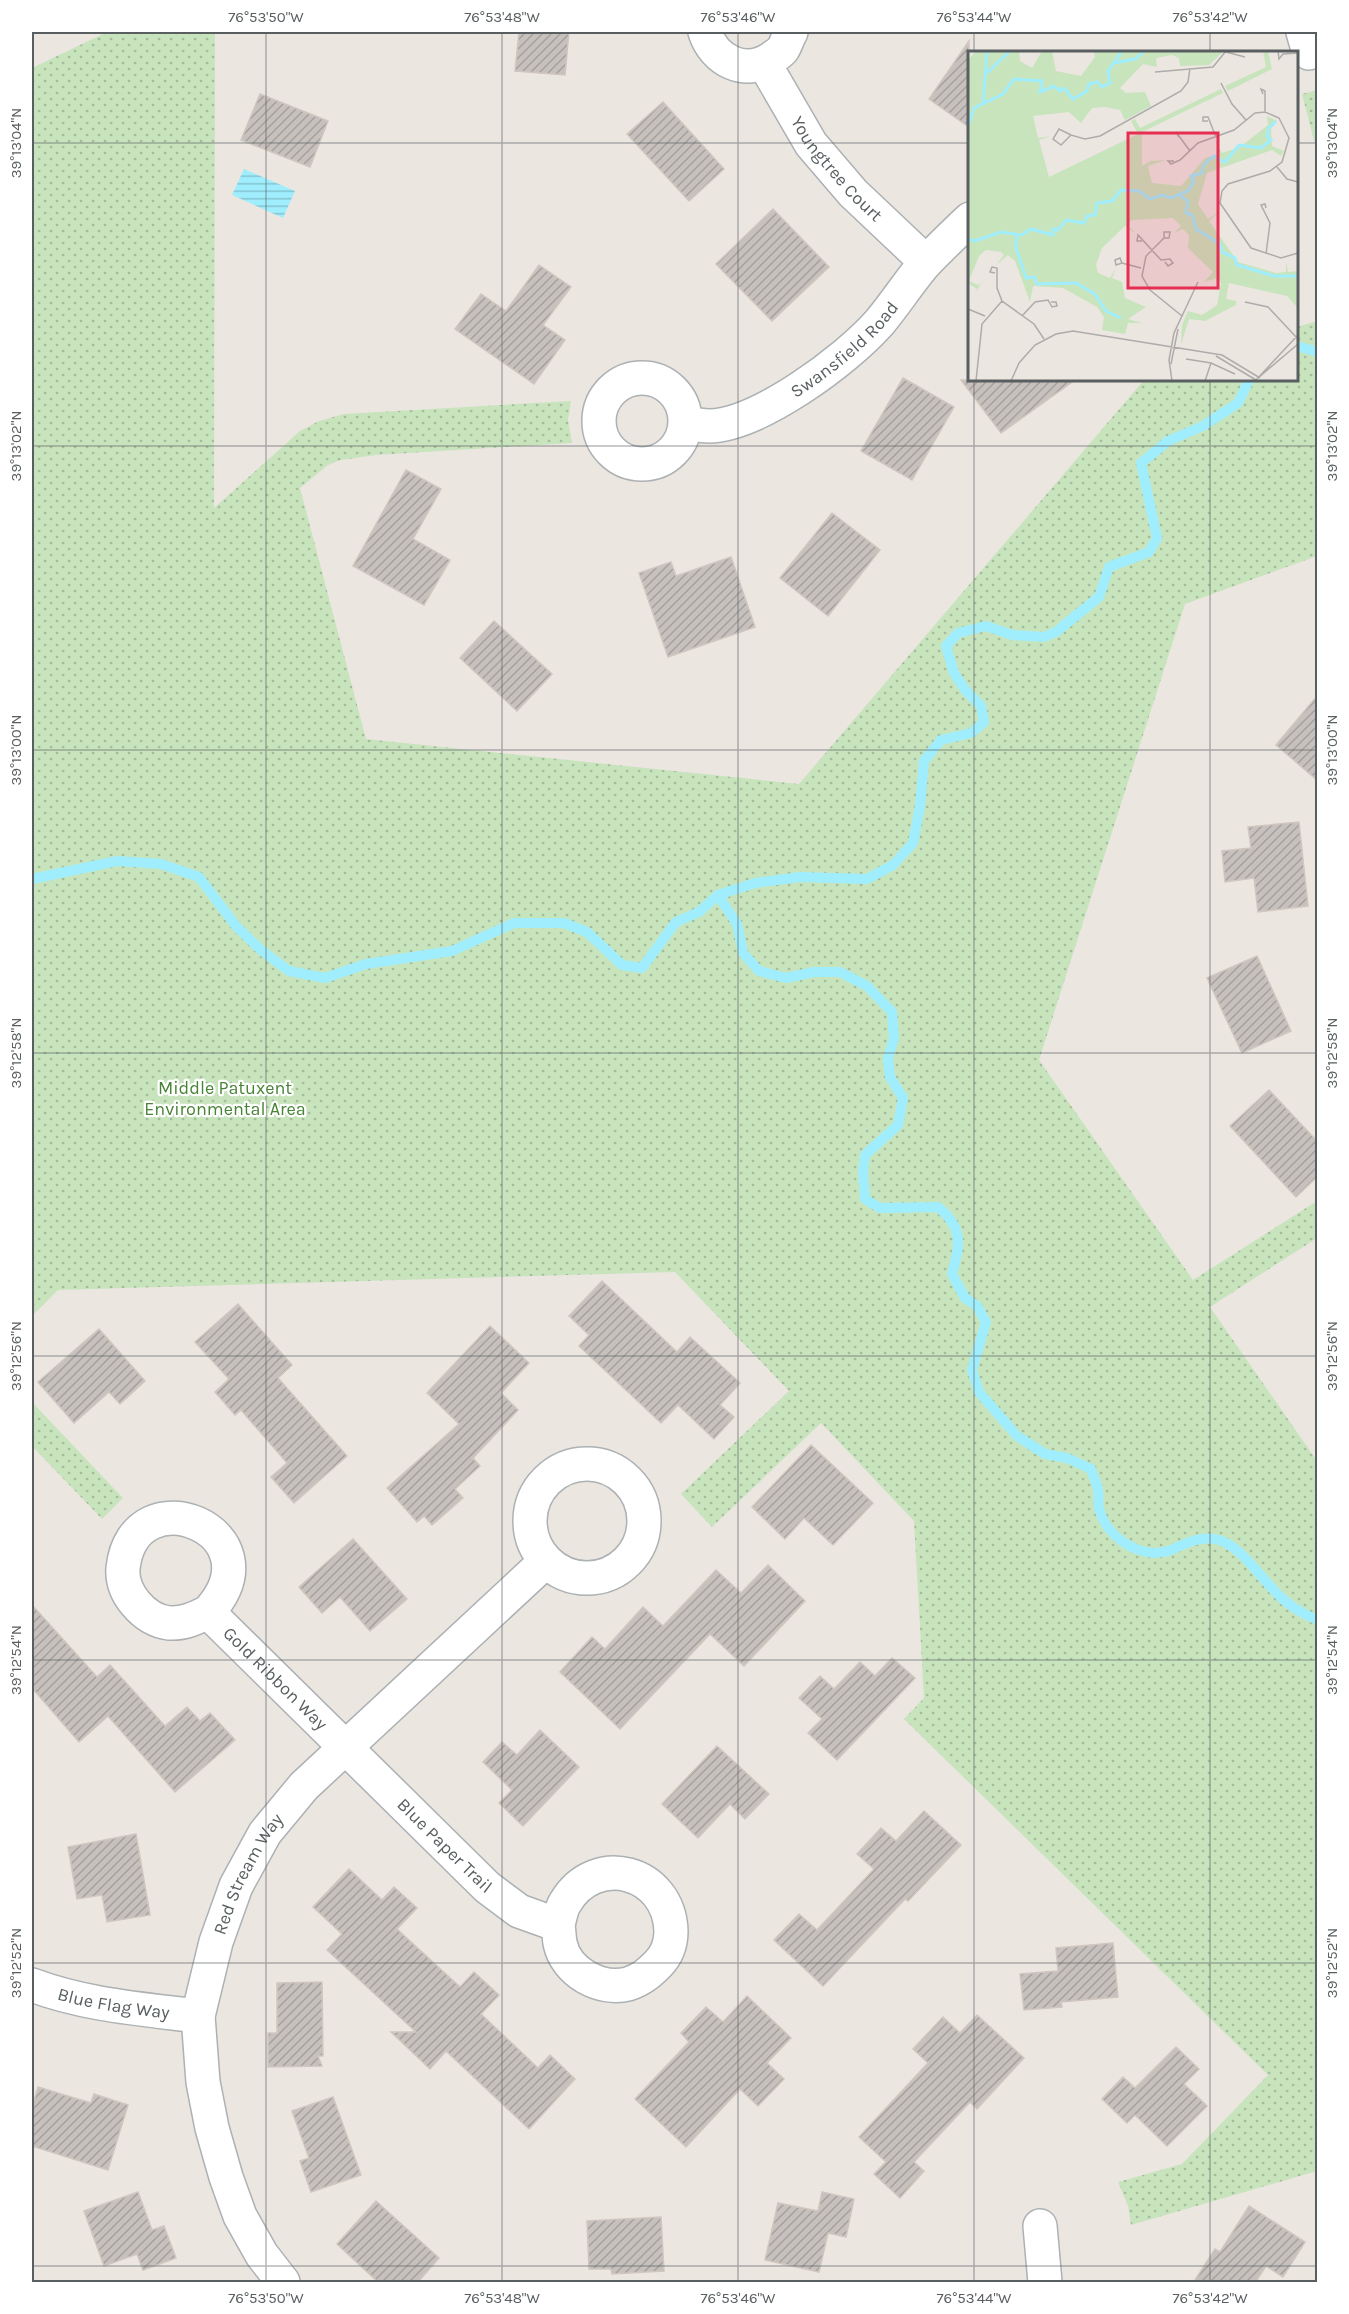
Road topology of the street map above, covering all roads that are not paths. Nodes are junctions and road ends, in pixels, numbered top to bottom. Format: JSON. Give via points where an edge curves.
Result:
{"nodes":[{"id":1,"x":705,"y":32,"type":"edge"},
{"id":2,"x":791,"y":32,"type":"edge"},
{"id":3,"x":764,"y":63,"type":"junction"},
{"id":4,"x":968,"y":220,"type":"edge"},
{"id":5,"x":926,"y":262,"type":"junction"},
{"id":6,"x":686,"y":423,"type":"dead end"},
{"id":7,"x":546,"y":1562,"type":"dead end"},
{"id":8,"x":208,"y":1612,"type":"dead end"},
{"id":9,"x":346,"y":1748,"type":"junction"},
{"id":10,"x":558,"y":1925,"type":"dead end"},
{"id":11,"x":32,"y":1986,"type":"edge"},
{"id":12,"x":198,"y":2016,"type":"junction"},
{"id":13,"x":1040,"y":2226,"type":"dead end"},
{"id":14,"x":283,"y":2283,"type":"edge"},
{"id":15,"x":1044,"y":2283,"type":"edge"}],
"edges":[{"from":1,"to":3,"type":"street","via":[[722,58],[737,65]]},
{"from":2,"to":3,"type":"street","via":[[782,51]]},
{"from":3,"to":5,"type":"street","name":"Youngtree Court","via":[[811,144],[853,193]]},
{"from":4,"to":5,"type":"street","name":"Swansfield Road"},
{"from":5,"to":6,"type":"street","name":"Swansfield Road","via":[[878,324],[846,356],[811,382],[739,419],[710,426]]},
{"from":7,"to":9,"type":"street","name":"Red Stream Way"},
{"from":8,"to":9,"type":"street","name":"Gold Ribbon Way"},
{"from":9,"to":10,"type":"street","name":"Blue Paper Trail","via":[[487,1887],[519,1911]]},
{"from":9,"to":12,"type":"street","name":"Red Stream Way","via":[[304,1786],[265,1833],[236,1886],[216,1942]]},
{"from":11,"to":12,"type":"street","name":"Blue Flag Way","via":[[121,2007]]},
{"from":12,"to":14,"type":"street","name":"Red Stream Way","via":[[203,2082],[226,2177],[240,2216],[262,2256]]},
{"from":13,"to":15,"type":"street"}]}
